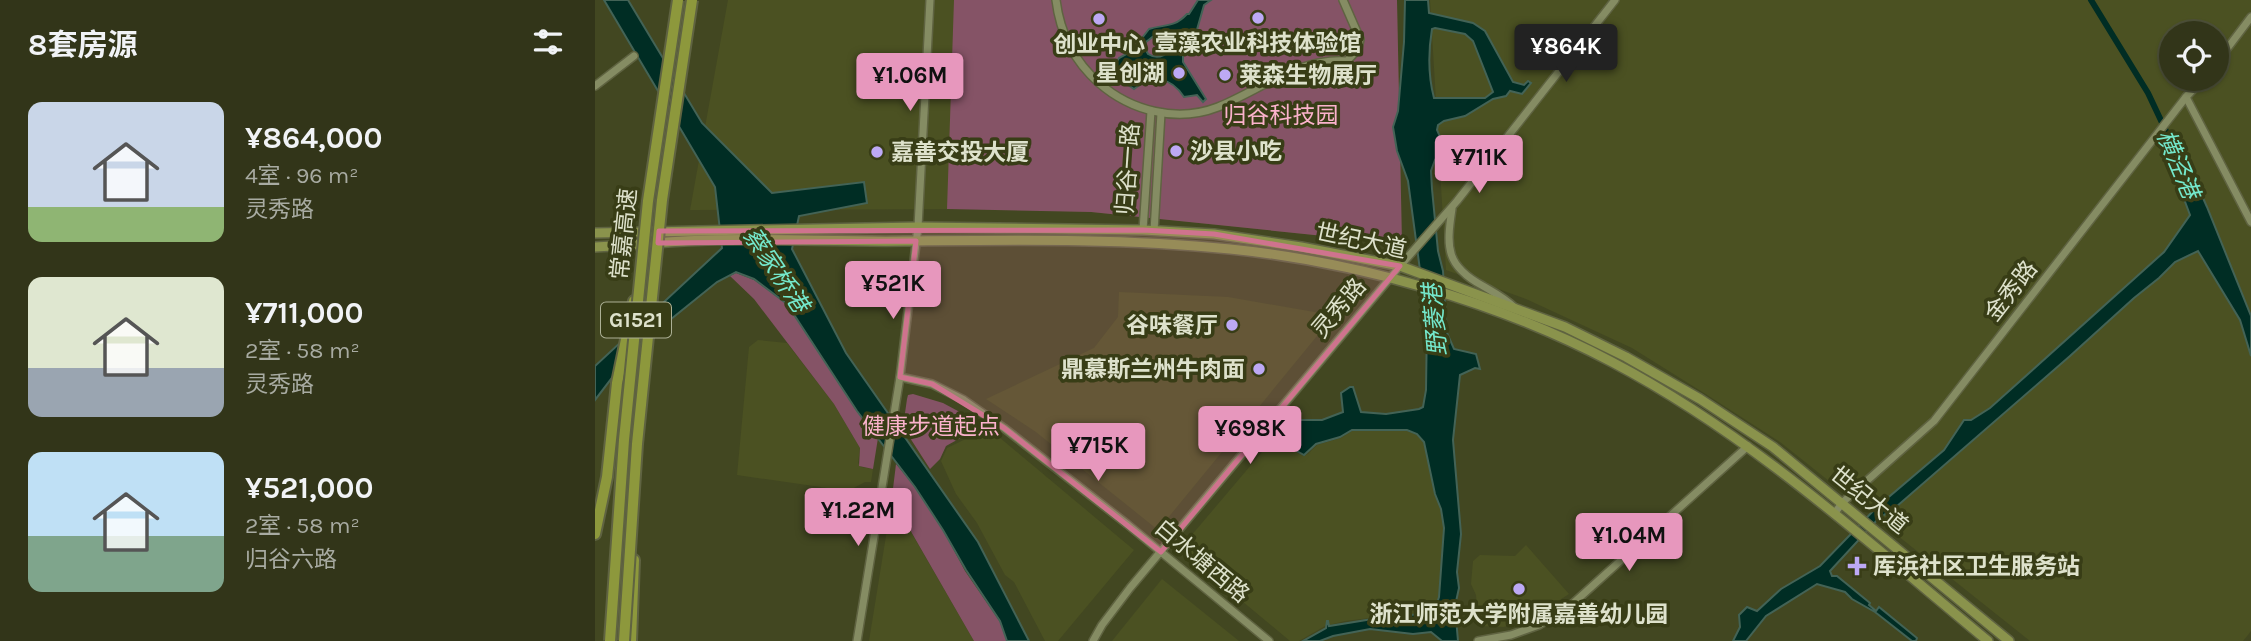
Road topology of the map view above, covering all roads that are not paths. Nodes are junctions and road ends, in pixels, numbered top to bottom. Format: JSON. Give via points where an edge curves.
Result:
{"nodes":[{"id":1,"x":678,"y":0,"type":"edge"},
{"id":2,"x":692,"y":0,"type":"edge"},
{"id":3,"x":930,"y":0,"type":"edge"},
{"id":4,"x":1056,"y":0,"type":"edge"},
{"id":5,"x":1343,"y":0,"type":"edge"},
{"id":6,"x":1615,"y":0,"type":"edge"},
{"id":7,"x":2251,"y":18,"type":"edge"},
{"id":8,"x":2229,"y":46,"type":"edge"},
{"id":9,"x":634,"y":56,"type":"dead end"},
{"id":10,"x":595,"y":86,"type":"edge"},
{"id":11,"x":2192,"y":91,"type":"edge"},
{"id":12,"x":2186,"y":97,"type":"junction"},
{"id":13,"x":1151,"y":111,"type":"junction"},
{"id":14,"x":1161,"y":113,"type":"junction"},
{"id":15,"x":1452,"y":207,"type":"junction"},
{"id":16,"x":2251,"y":222,"type":"edge"},
{"id":17,"x":918,"y":227,"type":"junction"},
{"id":18,"x":1143,"y":230,"type":"junction"},
{"id":19,"x":1154,"y":231,"type":"junction"},
{"id":20,"x":595,"y":233,"type":"edge"},
{"id":21,"x":709,"y":235,"type":"junction"},
{"id":22,"x":916,"y":241,"type":"junction"},
{"id":23,"x":595,"y":247,"type":"edge"},
{"id":24,"x":642,"y":264,"type":"junction"},
{"id":25,"x":1400,"y":266,"type":"junction"},
{"id":26,"x":1389,"y":279,"type":"junction"},
{"id":27,"x":1456,"y":291,"type":"junction"},
{"id":28,"x":1515,"y":308,"type":"junction"},
{"id":29,"x":900,"y":377,"type":"junction"},
{"id":30,"x":1748,"y":446,"type":"junction"},
{"id":31,"x":1843,"y":502,"type":"junction"},
{"id":32,"x":633,"y":510,"type":"junction"},
{"id":33,"x":1834,"y":514,"type":"junction"},
{"id":34,"x":595,"y":534,"type":"edge"},
{"id":35,"x":1161,"y":552,"type":"junction"},
{"id":36,"x":610,"y":641,"type":"edge"},
{"id":37,"x":624,"y":641,"type":"edge"},
{"id":38,"x":631,"y":641,"type":"edge"},
{"id":39,"x":857,"y":641,"type":"edge"},
{"id":40,"x":1093,"y":641,"type":"edge"},
{"id":41,"x":1269,"y":641,"type":"edge"},
{"id":42,"x":1478,"y":641,"type":"edge"},
{"id":43,"x":1988,"y":641,"type":"edge"},
{"id":44,"x":2009,"y":641,"type":"edge"}],
"edges":[{"from":1,"to":24,"type":"highway","name":"常嘉高速","number":"G1521","bridge":true},
{"from":2,"to":32,"type":"highway","name":"常嘉高速","number":"G1521","bridge":true,"via":[[662,200]]},
{"from":3,"to":17,"type":"street"},
{"from":4,"to":13,"type":"street","via":[[1069,47],[1086,72],[1109,92]]},
{"from":5,"to":14,"type":"street","via":[[1360,39],[1347,61],[1331,60],[1282,75],[1217,107]]},
{"from":6,"to":15,"type":"street","name":"灵秀路"},
{"from":7,"to":8,"type":"street"},
{"from":9,"to":10,"type":"street"},
{"from":11,"to":12,"type":"street","name":"金秀路"},
{"from":12,"to":16,"type":"street"},
{"from":12,"to":31,"type":"street","name":"金秀路","via":[[1934,421]]},
{"from":13,"to":14,"type":"street"},
{"from":13,"to":18,"type":"street","name":"归谷一路"},
{"from":14,"to":19,"type":"street","name":"归谷一路"},
{"from":15,"to":25,"type":"street","name":"灵秀路"},
{"from":15,"to":28,"type":"street","via":[[1448,233],[1457,269]]},
{"from":17,"to":18,"type":"main road","name":"世纪大道"},
{"from":17,"to":21,"type":"main road","name":"世纪大道"},
{"from":17,"to":22,"type":"street"},
{"from":18,"to":19,"type":"main road","name":"世纪大道"},
{"from":19,"to":25,"type":"main road","name":"世纪大道","via":[[1214,234]]},
{"from":20,"to":21,"type":"main road","name":"世纪大道"},
{"from":21,"to":22,"type":"main road","name":"世纪大道"},
{"from":21,"to":23,"type":"main road","name":"世纪大道"},
{"from":22,"to":26,"type":"main road","name":"世纪大道","via":[[1098,241],[1230,249]]},
{"from":22,"to":29,"type":"street"},
{"from":24,"to":34,"type":"highway","bridge":true,"via":[[617,383],[607,477]]},
{"from":24,"to":36,"type":"highway","name":"常嘉高速","number":"G1521","bridge":true},
{"from":25,"to":26,"type":"street","name":"灵秀路"},
{"from":25,"to":27,"type":"main road","name":"世纪大道"},
{"from":26,"to":27,"type":"main road","name":"世纪大道"},
{"from":26,"to":35,"type":"street","name":"灵秀路"},
{"from":27,"to":28,"type":"main road","name":"世纪大道"},
{"from":27,"to":30,"type":"main road","name":"世纪大道","via":[[1611,362]]},
{"from":28,"to":31,"type":"main road","name":"世纪大道","via":[[1626,357],[1700,399],[1773,447]]},
{"from":29,"to":35,"type":"street","name":"白水塘西路","via":[[932,384],[964,400]]},
{"from":29,"to":39,"type":"street"},
{"from":30,"to":33,"type":"main road","name":"世纪大道"},
{"from":30,"to":42,"type":"street","via":[[1569,607],[1539,625]]},
{"from":31,"to":33,"type":"street","name":"金秀路"},
{"from":31,"to":44,"type":"main road","name":"世纪大道"},
{"from":32,"to":37,"type":"highway","name":"常嘉高速","number":"G1521","bridge":true},
{"from":32,"to":38,"type":"highway","bridge":true},
{"from":33,"to":43,"type":"main road","name":"世纪大道"},
{"from":35,"to":40,"type":"street","name":"灵秀路"},
{"from":35,"to":41,"type":"street","name":"白水塘西路"}]}
